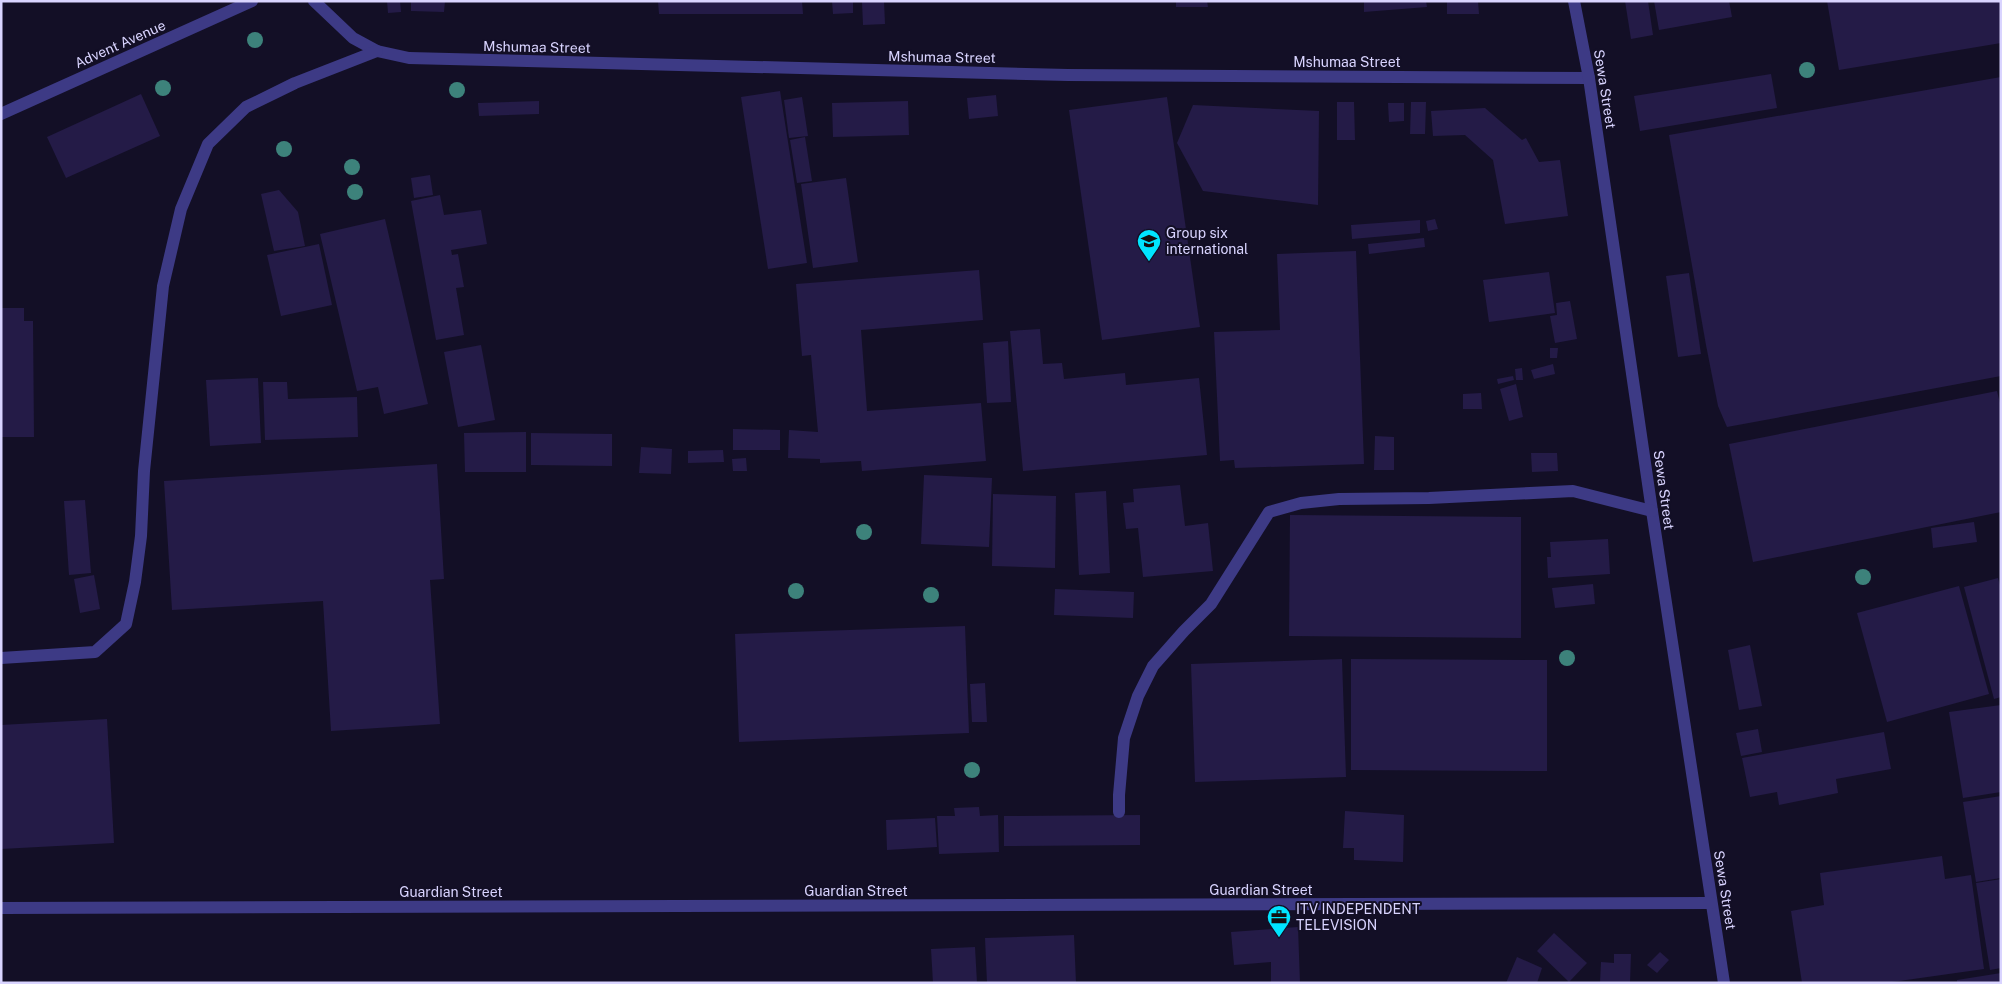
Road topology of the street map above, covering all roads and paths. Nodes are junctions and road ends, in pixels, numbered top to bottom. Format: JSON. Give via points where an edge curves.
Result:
{"nodes":[{"id":1,"x":252,"y":1,"type":"edge"},
{"id":2,"x":314,"y":1,"type":"edge"},
{"id":3,"x":1574,"y":1,"type":"edge"},
{"id":4,"x":377,"y":51,"type":"junction"},
{"id":5,"x":1589,"y":78,"type":"junction"},
{"id":6,"x":1,"y":114,"type":"edge"},
{"id":7,"x":1652,"y":511,"type":"junction"},
{"id":8,"x":1,"y":658,"type":"edge"},
{"id":9,"x":1119,"y":812,"type":"dead end"},
{"id":10,"x":1711,"y":903,"type":"junction"},
{"id":11,"x":1,"y":908,"type":"edge"},
{"id":12,"x":1724,"y":983,"type":"edge"}],
"edges":[{"from":1,"to":6,"type":"street","name":"Advent Avenue"},
{"from":2,"to":4,"type":"street","name":"Mshumaa Street","via":[[353,38]]},
{"from":3,"to":5,"type":"street","name":"Sewa Street"},
{"from":4,"to":5,"type":"street","name":"Mshumaa Street","via":[[410,58],[468,61],[1048,75]]},
{"from":4,"to":8,"type":"street","via":[[295,82],[246,107],[208,144],[181,209],[163,286],[144,471],[141,536],[126,624],[95,652]]},
{"from":5,"to":7,"type":"street","name":"Sewa Street"},
{"from":7,"to":9,"type":"street","via":[[1573,491],[1339,499],[1301,503],[1269,512],[1211,604],[1153,666],[1138,696],[1124,738]]},
{"from":7,"to":10,"type":"street","name":"Sewa Street"},
{"from":10,"to":11,"type":"street","name":"Guardian Street"},
{"from":10,"to":12,"type":"street","name":"Sewa Street"}]}
